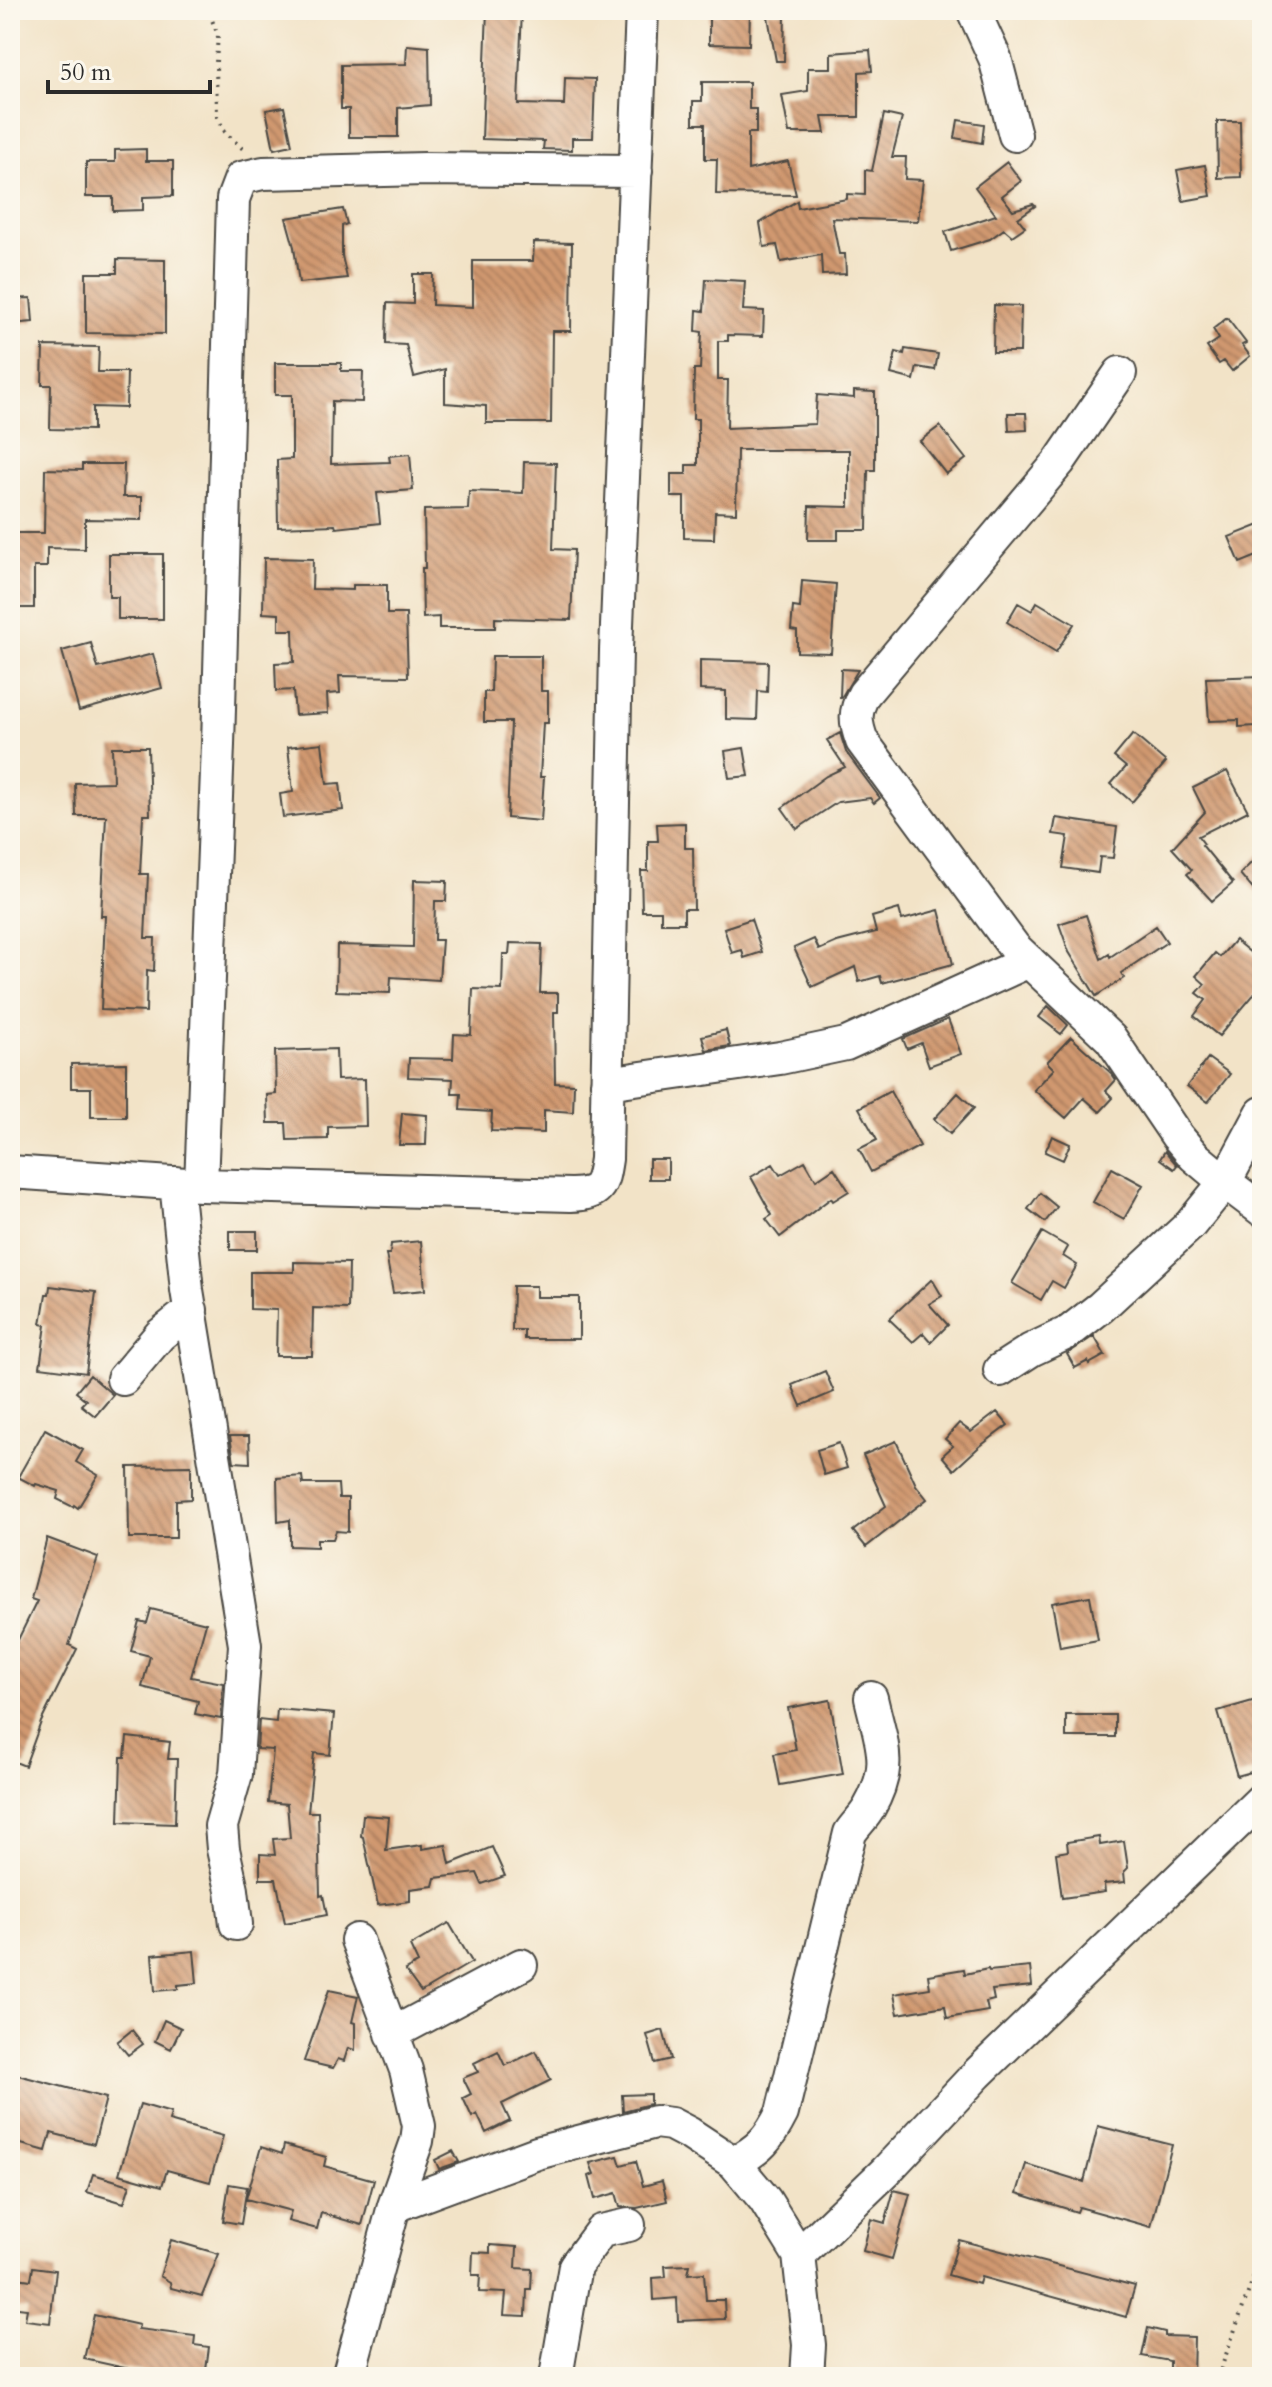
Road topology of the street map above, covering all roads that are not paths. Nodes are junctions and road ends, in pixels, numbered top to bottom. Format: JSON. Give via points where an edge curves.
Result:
{"nodes":[{"id":1,"x":642,"y":10,"type":"edge"},
{"id":2,"x":973,"y":10,"type":"edge"},
{"id":3,"x":1015,"y":135,"type":"dead end"},
{"id":4,"x":636,"y":171,"type":"junction"},
{"id":5,"x":1120,"y":373,"type":"dead end"},
{"id":6,"x":1029,"y":961,"type":"junction"},
{"id":7,"x":607,"y":1083,"type":"junction"},
{"id":8,"x":1262,"y":1113,"type":"edge"},
{"id":9,"x":10,"y":1172,"type":"edge"},
{"id":10,"x":1225,"y":1182,"type":"junction"},
{"id":11,"x":188,"y":1184,"type":"junction"},
{"id":12,"x":1262,"y":1210,"type":"edge"},
{"id":13,"x":191,"y":1310,"type":"junction"},
{"id":14,"x":1000,"y":1370,"type":"dead end"},
{"id":15,"x":123,"y":1379,"type":"dead end"},
{"id":16,"x":871,"y":1698,"type":"dead end"},
{"id":17,"x":1262,"y":1799,"type":"edge"},
{"id":18,"x":236,"y":1924,"type":"dead end"},
{"id":19,"x":357,"y":1940,"type":"dead end"},
{"id":20,"x":521,"y":1965,"type":"dead end"},
{"id":21,"x":392,"y":2034,"type":"junction"},
{"id":22,"x":734,"y":2163,"type":"junction"},
{"id":23,"x":394,"y":2206,"type":"junction"},
{"id":24,"x":629,"y":2225,"type":"dead end"},
{"id":25,"x":799,"y":2255,"type":"junction"},
{"id":26,"x":348,"y":2377,"type":"edge"},
{"id":27,"x":556,"y":2377,"type":"edge"},
{"id":28,"x":807,"y":2377,"type":"edge"}],
"edges":[{"from":1,"to":4,"type":"street"},
{"from":2,"to":3,"type":"street","via":[[995,58]]},
{"from":4,"to":7,"type":"street","via":[[616,650]]},
{"from":4,"to":11,"type":"street","via":[[425,169],[275,172],[241,178],[233,199],[218,745]]},
{"from":5,"to":6,"type":"street","via":[[1059,462],[855,710],[862,741]]},
{"from":6,"to":7,"type":"street","via":[[846,1044]]},
{"from":6,"to":10,"type":"street","via":[[1111,1039],[1177,1136]]},
{"from":7,"to":11,"type":"street","via":[[603,1180],[587,1194]]},
{"from":8,"to":10,"type":"street"},
{"from":9,"to":11,"type":"street"},
{"from":10,"to":12,"type":"street"},
{"from":10,"to":14,"type":"street","via":[[1190,1225],[1101,1307],[1069,1332]]},
{"from":11,"to":13,"type":"street"},
{"from":13,"to":15,"type":"street","via":[[160,1335]]},
{"from":13,"to":18,"type":"street","via":[[245,1645],[236,1774],[221,1826]]},
{"from":16,"to":22,"type":"street","via":[[885,1759],[882,1780],[850,1833],[782,2113],[770,2136]]},
{"from":17,"to":25,"type":"street","via":[[977,2074]]},
{"from":19,"to":21,"type":"street"},
{"from":20,"to":21,"type":"street"},
{"from":21,"to":23,"type":"street","via":[[419,2126]]},
{"from":22,"to":23,"type":"street","via":[[671,2124],[655,2122],[537,2153]]},
{"from":22,"to":25,"type":"street"},
{"from":23,"to":26,"type":"street"},
{"from":24,"to":27,"type":"street","via":[[601,2231],[575,2266]]},
{"from":25,"to":28,"type":"street","via":[[809,2345]]}]}
